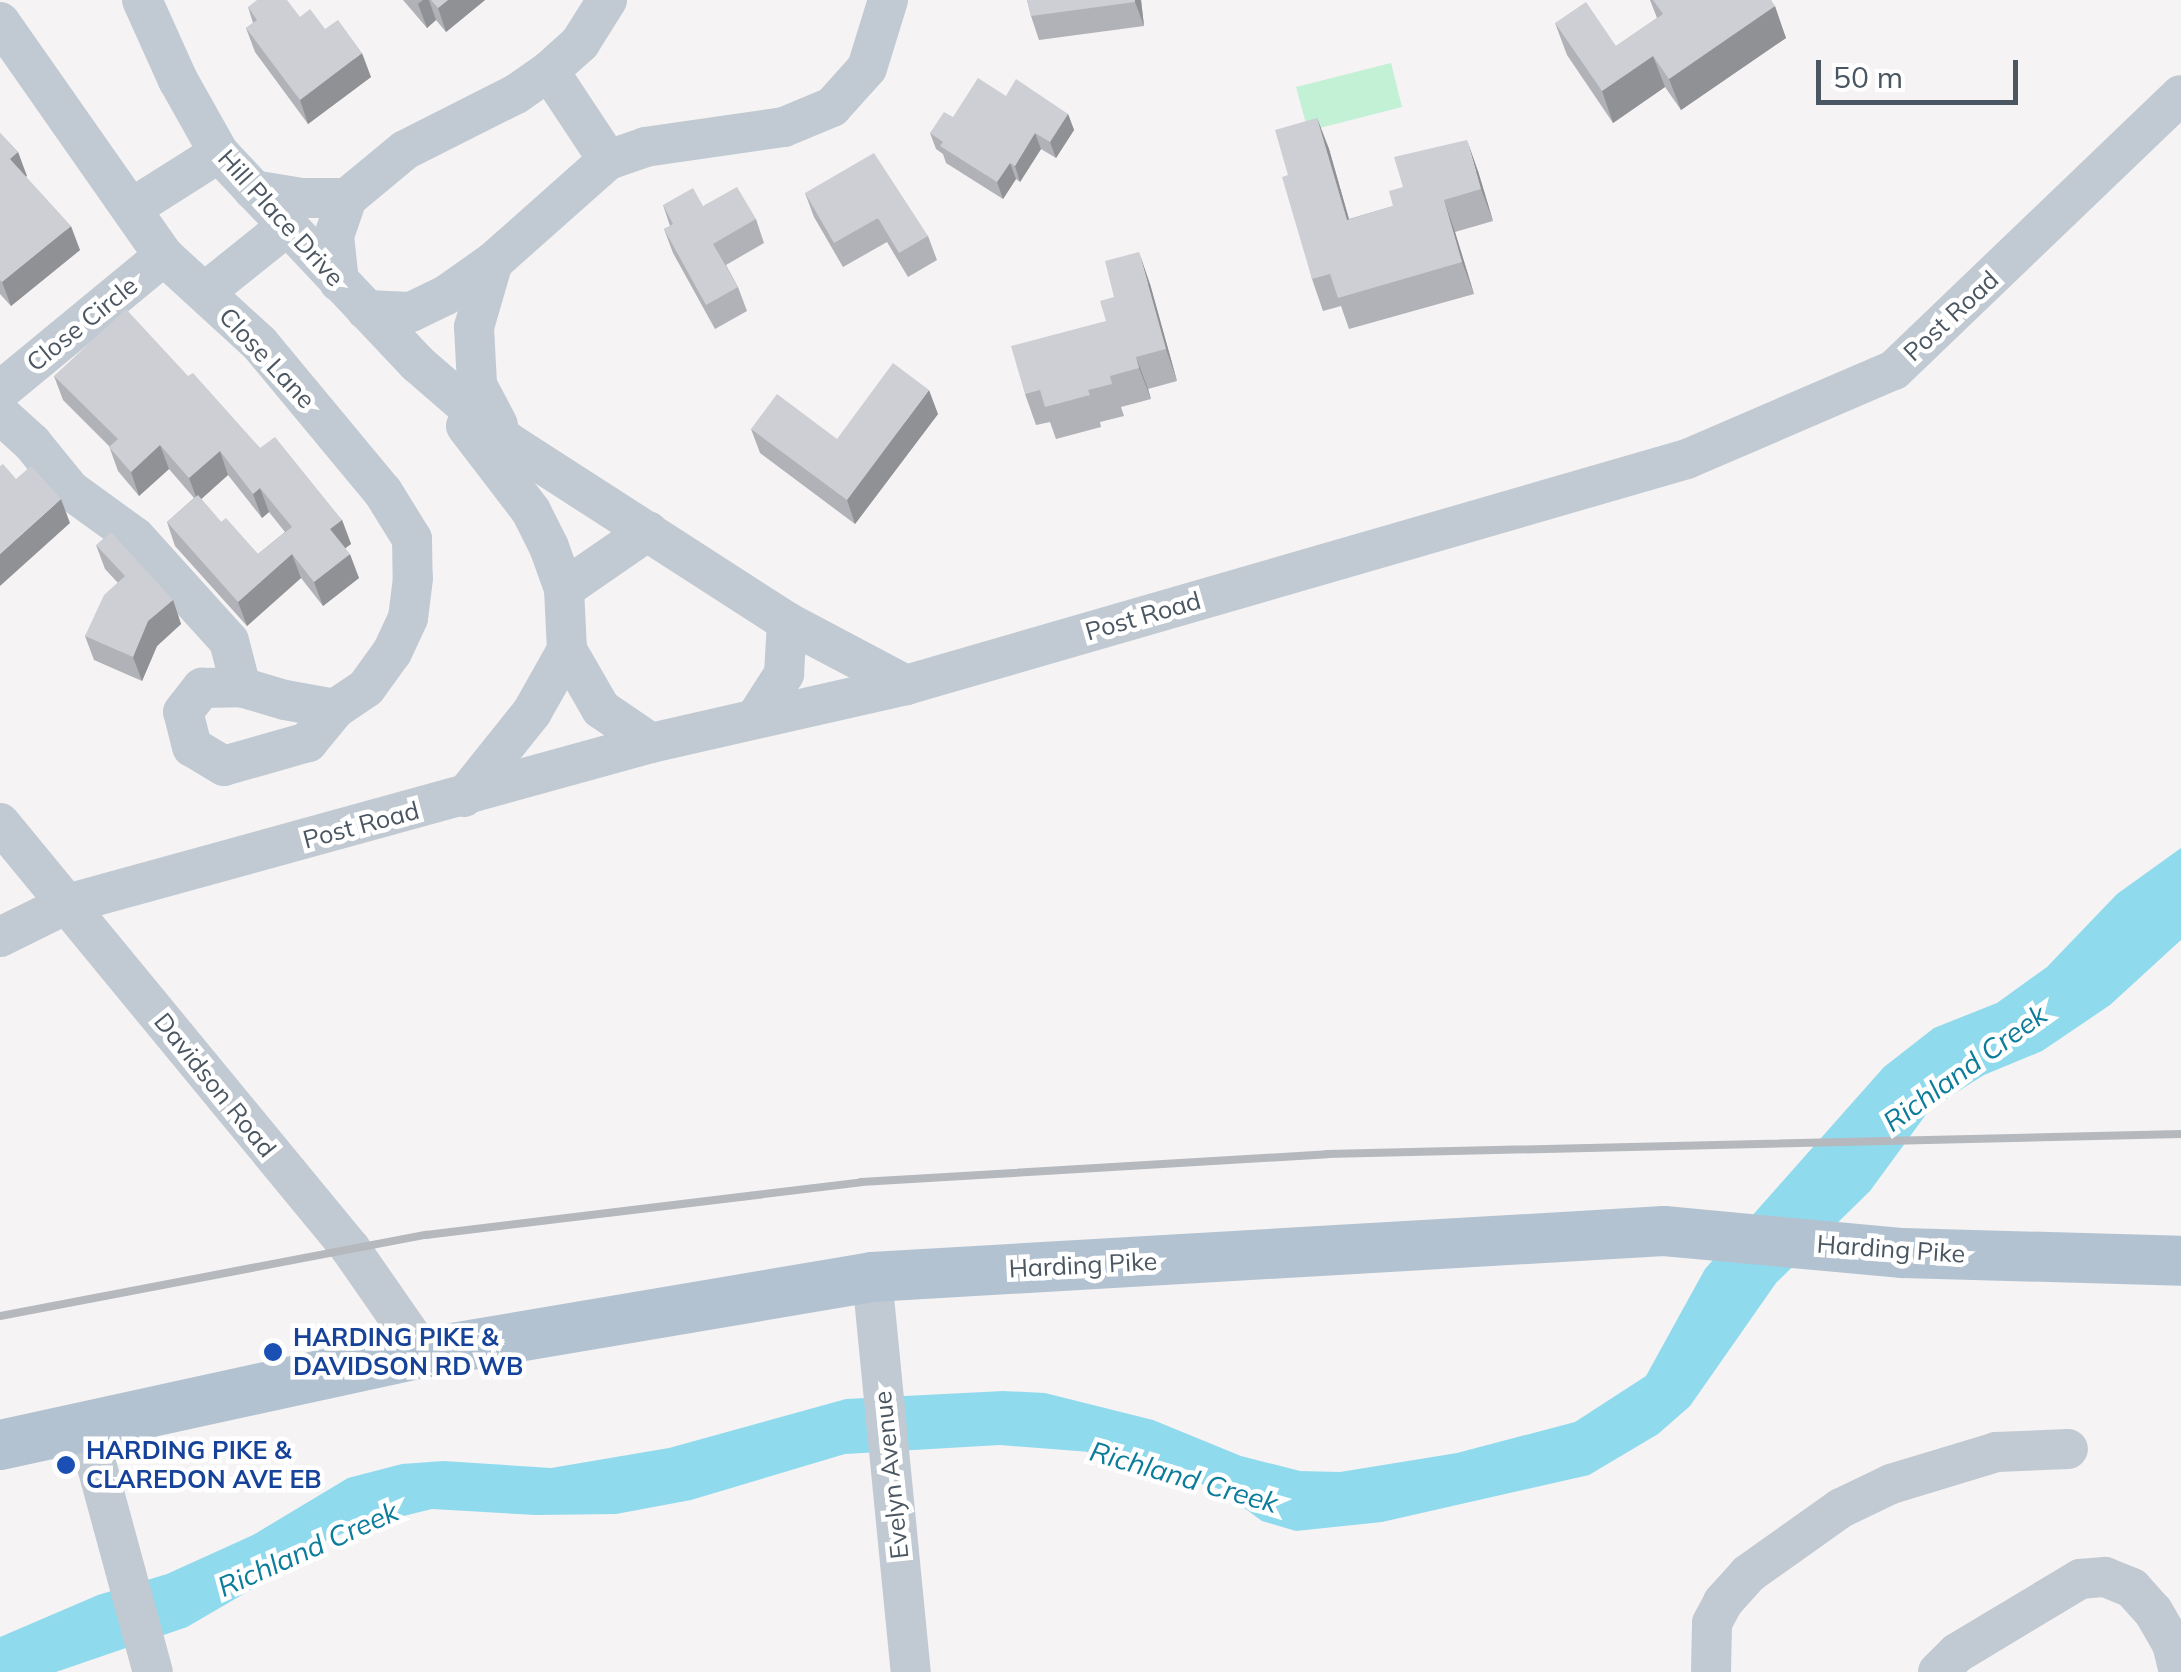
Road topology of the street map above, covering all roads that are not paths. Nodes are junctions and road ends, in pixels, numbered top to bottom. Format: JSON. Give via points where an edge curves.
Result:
{"nodes":[{"id":1,"x":142,"y":0,"type":"edge"},
{"id":2,"x":607,"y":0,"type":"edge"},
{"id":3,"x":888,"y":0,"type":"edge"},
{"id":4,"x":0,"y":22,"type":"edge"},
{"id":5,"x":549,"y":71,"type":"junction"},
{"id":6,"x":2181,"y":95,"type":"edge"},
{"id":7,"x":219,"y":153,"type":"junction"},
{"id":8,"x":608,"y":160,"type":"junction"},
{"id":9,"x":253,"y":190,"type":"junction"},
{"id":10,"x":348,"y":198,"type":"junction"},
{"id":11,"x":132,"y":208,"type":"junction"},
{"id":12,"x":286,"y":227,"type":"junction"},
{"id":13,"x":164,"y":256,"type":"junction"},
{"id":14,"x":493,"y":262,"type":"junction"},
{"id":15,"x":205,"y":292,"type":"junction"},
{"id":16,"x":352,"y":296,"type":"junction"},
{"id":17,"x":418,"y":364,"type":"junction"},
{"id":18,"x":7,"y":373,"type":"edge"},
{"id":19,"x":0,"y":414,"type":"edge"},
{"id":20,"x":508,"y":442,"type":"junction"},
{"id":21,"x":648,"y":531,"type":"junction"},
{"id":22,"x":564,"y":589,"type":"junction"},
{"id":23,"x":786,"y":622,"type":"junction"},
{"id":24,"x":568,"y":650,"type":"junction"},
{"id":25,"x":906,"y":685,"type":"junction"},
{"id":26,"x":241,"y":687,"type":"junction"},
{"id":27,"x":335,"y":709,"type":"junction"},
{"id":28,"x":755,"y":719,"type":"junction"},
{"id":29,"x":651,"y":743,"type":"junction"},
{"id":30,"x":464,"y":797,"type":"junction"},
{"id":31,"x":0,"y":823,"type":"edge"},
{"id":32,"x":67,"y":904,"type":"junction"},
{"id":33,"x":0,"y":936,"type":"edge"},
{"id":34,"x":2181,"y":1260,"type":"edge"},
{"id":35,"x":872,"y":1278,"type":"junction"},
{"id":36,"x":423,"y":1353,"type":"junction"},
{"id":37,"x":86,"y":1426,"type":"junction"},
{"id":38,"x":0,"y":1445,"type":"edge"},
{"id":39,"x":2068,"y":1449,"type":"dead end"},
{"id":40,"x":152,"y":1672,"type":"edge"},
{"id":41,"x":910,"y":1672,"type":"edge"},
{"id":42,"x":1711,"y":1672,"type":"edge"},
{"id":43,"x":1938,"y":1672,"type":"edge"},
{"id":44,"x":2179,"y":1672,"type":"edge"}],
"edges":[{"from":1,"to":7,"type":"street","name":"Hill Place Drive"},
{"from":2,"to":5,"type":"street","via":[[580,42]]},
{"from":3,"to":8,"type":"street","via":[[867,68],[832,107],[784,127],[645,147]]},
{"from":4,"to":11,"type":"street","name":"Close Lane"},
{"from":5,"to":8,"type":"street"},
{"from":5,"to":10,"type":"street","via":[[405,150]]},
{"from":6,"to":25,"type":"street","name":"Post Road","via":[[1894,370],[1687,459]]},
{"from":7,"to":9,"type":"street","name":"Hill Place Drive"},
{"from":7,"to":11,"type":"street"},
{"from":8,"to":14,"type":"street"},
{"from":9,"to":10,"type":"street"},
{"from":9,"to":12,"type":"street","name":"Hill Place Drive"},
{"from":10,"to":16,"type":"street","via":[[334,236]]},
{"from":11,"to":13,"type":"street","name":"Close Lane"},
{"from":12,"to":15,"type":"street"},
{"from":12,"to":16,"type":"street","name":"Hill Place Drive"},
{"from":13,"to":15,"type":"street","name":"Close Lane"},
{"from":13,"to":18,"type":"street","name":"Close Circle"},
{"from":14,"to":16,"type":"street","via":[[411,312]]},
{"from":14,"to":20,"type":"street","via":[[474,327],[477,385]]},
{"from":15,"to":27,"type":"street","name":"Close Lane","via":[[260,344],[344,444],[412,539],[408,618],[366,688]]},
{"from":16,"to":17,"type":"street","name":"Hill Place Drive"},
{"from":17,"to":20,"type":"street","name":"Hill Place Drive"},
{"from":17,"to":22,"type":"street","name":"Hill Place Drive","via":[[531,511]]},
{"from":19,"to":26,"type":"street","via":[[70,490],[136,536],[229,641]]},
{"from":20,"to":21,"type":"street","name":"Hill Place Drive"},
{"from":21,"to":22,"type":"street"},
{"from":21,"to":23,"type":"street","name":"Hill Place Drive"},
{"from":22,"to":24,"type":"street","name":"Hill Place Drive"},
{"from":23,"to":25,"type":"street","name":"Hill Place Drive"},
{"from":23,"to":28,"type":"street","via":[[784,674]]},
{"from":24,"to":29,"type":"street","name":"Hill Place Drive","via":[[601,709]]},
{"from":24,"to":30,"type":"street","via":[[532,712]]},
{"from":25,"to":28,"type":"street","name":"Post Road"},
{"from":26,"to":27,"type":"street","name":"Close Lane"},
{"from":26,"to":27,"type":"street","name":"Close Lane","via":[[202,688],[183,712],[192,747],[224,766],[308,742]]},
{"from":28,"to":29,"type":"street","name":"Post Road"},
{"from":29,"to":30,"type":"street","name":"Post Road"},
{"from":30,"to":32,"type":"street","name":"Post Road"},
{"from":31,"to":32,"type":"street","name":"Davidson Road"},
{"from":32,"to":33,"type":"street","name":"Post Road"},
{"from":32,"to":36,"type":"street","name":"Davidson Road","via":[[350,1248]]},
{"from":34,"to":35,"type":"main road","name":"Harding Pike","via":[[1903,1253],[1664,1231]]},
{"from":35,"to":36,"type":"main road","name":"Harding Pike"},
{"from":35,"to":41,"type":"street","name":"Evelyn Avenue"},
{"from":36,"to":37,"type":"main road","name":"Harding Pike"},
{"from":37,"to":38,"type":"main road","name":"Harding Pike"},
{"from":37,"to":40,"type":"street"},
{"from":39,"to":42,"type":"street","via":[[1996,1452],[1891,1484],[1841,1508],[1748,1574],[1723,1602],[1712,1623]]},
{"from":43,"to":44,"type":"street","via":[[1958,1652],[2080,1578],[2105,1577],[2132,1588],[2153,1611]]}]}
